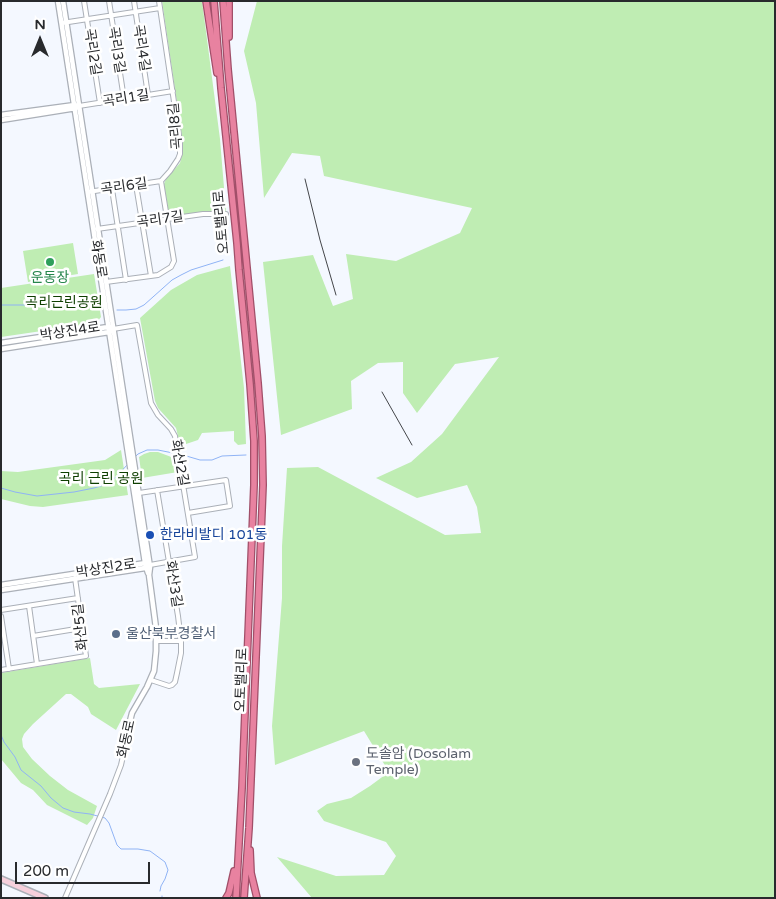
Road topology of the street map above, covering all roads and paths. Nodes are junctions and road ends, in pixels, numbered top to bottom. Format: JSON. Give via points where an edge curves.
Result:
{"nodes":[{"id":1,"x":58,"y":1,"type":"edge"},
{"id":2,"x":63,"y":1,"type":"edge"},
{"id":3,"x":84,"y":1,"type":"edge"},
{"id":4,"x":109,"y":1,"type":"edge"},
{"id":5,"x":134,"y":1,"type":"edge"},
{"id":6,"x":159,"y":1,"type":"edge"},
{"id":7,"x":206,"y":1,"type":"edge"},
{"id":8,"x":214,"y":1,"type":"edge"},
{"id":9,"x":223,"y":1,"type":"edge"},
{"id":10,"x":229,"y":1,"type":"edge"},
{"id":11,"x":160,"y":8,"type":"junction"},
{"id":12,"x":135,"y":12,"type":"junction"},
{"id":13,"x":111,"y":16,"type":"junction"},
{"id":14,"x":86,"y":19,"type":"junction"},
{"id":15,"x":64,"y":23,"type":"junction"},
{"id":16,"x":228,"y":69,"type":"junction"},
{"id":17,"x":173,"y":91,"type":"junction"},
{"id":18,"x":148,"y":95,"type":"junction"},
{"id":19,"x":124,"y":99,"type":"junction"},
{"id":20,"x":222,"y":100,"type":"junction"},
{"id":21,"x":100,"y":103,"type":"junction"},
{"id":22,"x":76,"y":106,"type":"junction"},
{"id":23,"x":1,"y":115,"type":"edge"},
{"id":24,"x":1,"y":120,"type":"edge"},
{"id":25,"x":161,"y":182,"type":"junction"},
{"id":26,"x":136,"y":185,"type":"junction"},
{"id":27,"x":112,"y":189,"type":"junction"},
{"id":28,"x":90,"y":192,"type":"junction"},
{"id":29,"x":226,"y":214,"type":"dead end"},
{"id":30,"x":167,"y":219,"type":"junction"},
{"id":31,"x":142,"y":223,"type":"junction"},
{"id":32,"x":118,"y":226,"type":"junction"},
{"id":33,"x":96,"y":230,"type":"junction"},
{"id":34,"x":151,"y":276,"type":"junction"},
{"id":35,"x":126,"y":280,"type":"junction"},
{"id":36,"x":106,"y":282,"type":"junction"},
{"id":37,"x":110,"y":329,"type":"junction"},
{"id":38,"x":1,"y":343,"type":"edge"},
{"id":39,"x":1,"y":349,"type":"edge"},
{"id":40,"x":132,"y":467,"type":"junction"},
{"id":41,"x":183,"y":486,"type":"junction"},
{"id":42,"x":157,"y":490,"type":"junction"},
{"id":43,"x":139,"y":493,"type":"junction"},
{"id":44,"x":188,"y":513,"type":"junction"},
{"id":45,"x":169,"y":562,"type":"junction"},
{"id":46,"x":147,"y":565,"type":"junction"},
{"id":47,"x":74,"y":576,"type":"junction"},
{"id":48,"x":1,"y":585,"type":"edge"},
{"id":49,"x":1,"y":590,"type":"edge"},
{"id":50,"x":78,"y":598,"type":"junction"},
{"id":51,"x":29,"y":606,"type":"junction"},
{"id":52,"x":1,"y":610,"type":"edge"},
{"id":53,"x":1,"y":616,"type":"edge"},
{"id":54,"x":82,"y":628,"type":"junction"},
{"id":55,"x":33,"y":636,"type":"junction"},
{"id":56,"x":181,"y":641,"type":"junction"},
{"id":57,"x":157,"y":642,"type":"junction"},
{"id":58,"x":37,"y":664,"type":"junction"},
{"id":59,"x":9,"y":669,"type":"junction"},
{"id":60,"x":1,"y":670,"type":"edge"},
{"id":61,"x":151,"y":680,"type":"junction"},
{"id":62,"x":125,"y":747,"type":"joint"},
{"id":63,"x":248,"y":828,"type":"junction"},
{"id":64,"x":238,"y":850,"type":"junction"},
{"id":65,"x":1,"y":879,"type":"edge"},
{"id":66,"x":45,"y":898,"type":"edge"},
{"id":67,"x":65,"y":898,"type":"edge"},
{"id":68,"x":226,"y":898,"type":"edge"},
{"id":69,"x":236,"y":898,"type":"edge"},
{"id":70,"x":244,"y":898,"type":"edge"},
{"id":71,"x":257,"y":898,"type":"edge"}],
"edges":[{"from":1,"to":15,"type":"street","name":"화동로"},
{"from":2,"to":15,"type":"street","name":"화동로"},
{"from":3,"to":14,"type":"street","name":"곡리2길"},
{"from":4,"to":13,"type":"street","name":"곡리3길"},
{"from":5,"to":12,"type":"street","name":"곡리4길"},
{"from":6,"to":11,"type":"street","name":"곡리8길"},
{"from":7,"to":20,"type":"highway"},
{"from":8,"to":20,"type":"highway","name":"오토밸리로"},
{"from":9,"to":16,"type":"highway","name":"오토밸리로"},
{"from":10,"to":16,"type":"highway"},
{"from":11,"to":12,"type":"street"},
{"from":11,"to":17,"type":"street","name":"곡리8길"},
{"from":12,"to":13,"type":"street"},
{"from":12,"to":18,"type":"street","name":"곡리4길"},
{"from":13,"to":14,"type":"street"},
{"from":13,"to":19,"type":"street","name":"곡리3길"},
{"from":14,"to":15,"type":"street"},
{"from":14,"to":21,"type":"street","name":"곡리2길"},
{"from":15,"to":22,"type":"street","name":"화동로"},
{"from":16,"to":63,"type":"highway","name":"오토밸리로","via":[[262,436]]},
{"from":17,"to":18,"type":"street","name":"곡리1길"},
{"from":17,"to":25,"type":"street","name":"곡리8길","via":[[180,148],[178,159]]},
{"from":18,"to":19,"type":"street","name":"곡리1길"},
{"from":19,"to":21,"type":"street","name":"곡리1길"},
{"from":20,"to":64,"type":"highway","name":"오토밸리로","via":[[254,441]]},
{"from":21,"to":22,"type":"street","name":"곡리1길"},
{"from":22,"to":23,"type":"street"},
{"from":22,"to":24,"type":"street"},
{"from":22,"to":28,"type":"street","name":"화동로"},
{"from":25,"to":26,"type":"street","name":"곡리6길"},
{"from":25,"to":30,"type":"street"},
{"from":26,"to":27,"type":"street","name":"곡리6길"},
{"from":26,"to":31,"type":"street"},
{"from":27,"to":28,"type":"street","name":"곡리6길"},
{"from":27,"to":32,"type":"street"},
{"from":28,"to":33,"type":"street","name":"화동로"},
{"from":29,"to":30,"type":"street","name":"곡리7길"},
{"from":30,"to":31,"type":"street","name":"곡리7길"},
{"from":30,"to":34,"type":"street","via":[[173,264],[161,274]]},
{"from":31,"to":32,"type":"street","name":"곡리7길"},
{"from":31,"to":34,"type":"street"},
{"from":32,"to":33,"type":"street","name":"곡리7길"},
{"from":32,"to":35,"type":"street"},
{"from":33,"to":36,"type":"street","name":"화동로"},
{"from":33,"to":37,"type":"street","name":"화동로"},
{"from":34,"to":35,"type":"street"},
{"from":35,"to":36,"type":"street"},
{"from":36,"to":37,"type":"street","name":"화동로"},
{"from":37,"to":38,"type":"street","name":"박상진4로"},
{"from":37,"to":39,"type":"street","name":"박상진4로"},
{"from":37,"to":40,"type":"street","name":"화동로"},
{"from":37,"to":41,"type":"street","name":"화산2길","via":[[137,325],[149,397],[175,436]]},
{"from":40,"to":43,"type":"street","name":"화동로"},
{"from":40,"to":46,"type":"street","name":"화동로"},
{"from":41,"to":42,"type":"street"},
{"from":41,"to":44,"type":"street","name":"화산2길"},
{"from":41,"to":44,"type":"street","via":[[226,480],[228,488],[230,506]]},
{"from":42,"to":43,"type":"street"},
{"from":42,"to":45,"type":"street","name":"화산3길"},
{"from":43,"to":46,"type":"street","name":"화동로"},
{"from":44,"to":45,"type":"street","name":"화산2길","via":[[195,557]]},
{"from":45,"to":46,"type":"street","name":"화산2길"},
{"from":45,"to":56,"type":"street","name":"화산3길"},
{"from":46,"to":47,"type":"street","name":"박상진2로"},
{"from":46,"to":57,"type":"street","name":"화동로"},
{"from":47,"to":48,"type":"street","name":"박상진2로"},
{"from":47,"to":49,"type":"street","name":"박상진2로"},
{"from":47,"to":50,"type":"street","name":"화산5길"},
{"from":50,"to":51,"type":"street"},
{"from":50,"to":54,"type":"street","name":"화산5길"},
{"from":51,"to":52,"type":"street"},
{"from":51,"to":55,"type":"street"},
{"from":53,"to":59,"type":"street"},
{"from":54,"to":55,"type":"street"},
{"from":54,"to":58,"type":"street","name":"화산5길","via":[[86,656]]},
{"from":55,"to":58,"type":"street"},
{"from":56,"to":57,"type":"street"},
{"from":56,"to":61,"type":"street","name":"화산3길","via":[[175,682],[169,686]]},
{"from":57,"to":61,"type":"street","name":"화동로"},
{"from":58,"to":59,"type":"street","name":"화산5길"},
{"from":59,"to":60,"type":"street","name":"화산5길"},
{"from":61,"to":62,"type":"street","name":"화동로","via":[[132,713]]},
{"from":62,"to":67,"type":"street","name":"화동로","via":[[102,814]]},
{"from":63,"to":70,"type":"highway","name":"오토밸리로"},
{"from":63,"to":71,"type":"highway","via":[[250,873]]},
{"from":64,"to":68,"type":"highway"},
{"from":64,"to":69,"type":"highway","name":"오토밸리로"},
{"from":65,"to":66,"type":"main road"}]}
